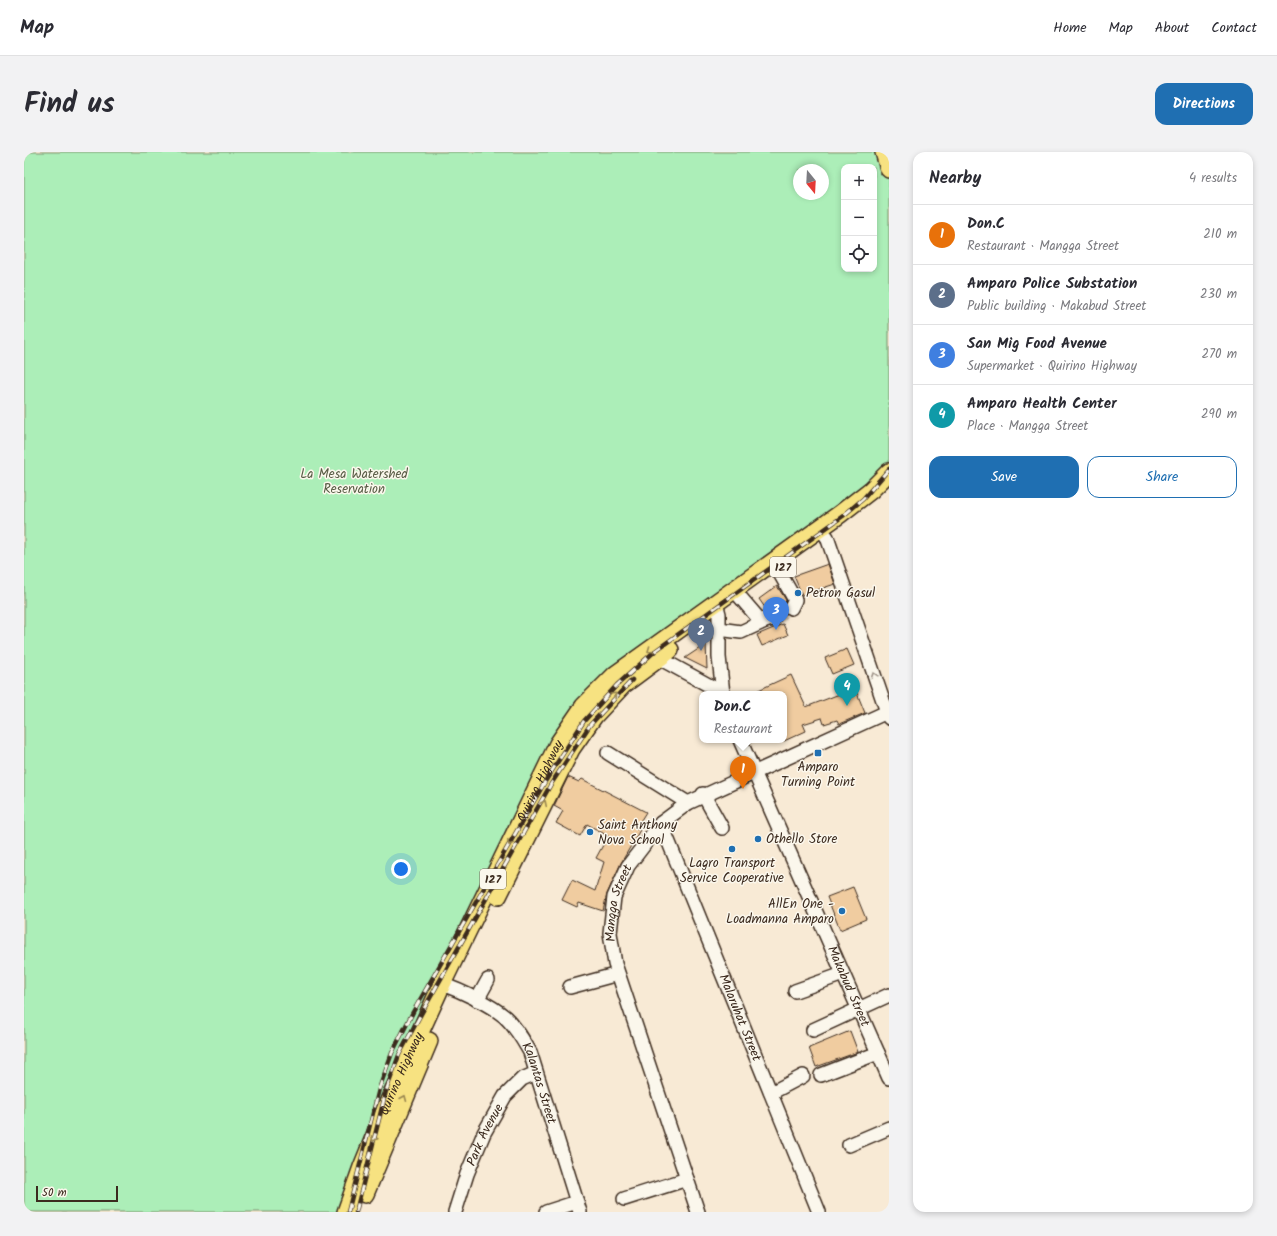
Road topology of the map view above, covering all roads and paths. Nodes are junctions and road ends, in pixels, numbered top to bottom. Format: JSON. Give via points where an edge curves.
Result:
{"nodes":[{"id":1,"x":884,"y":152,"type":"edge"},
{"id":2,"x":889,"y":169,"type":"edge"},
{"id":3,"x":889,"y":472,"type":"edge"},
{"id":4,"x":889,"y":489,"type":"edge"},
{"id":5,"x":823,"y":532,"type":"junction"},
{"id":6,"x":776,"y":566,"type":"junction"},
{"id":7,"x":737,"y":594,"type":"junction"},
{"id":8,"x":791,"y":608,"type":"dead end"},
{"id":9,"x":718,"y":615,"type":"junction"},
{"id":10,"x":659,"y":658,"type":"junction"},
{"id":11,"x":718,"y":691,"type":"edge"},
{"id":12,"x":723,"y":691,"type":"edge"},
{"id":13,"x":888,"y":714,"type":"edge"},
{"id":14,"x":741,"y":743,"type":"edge"},
{"id":15,"x":608,"y":753,"type":"dead end"},
{"id":16,"x":754,"y":771,"type":"junction"},
{"id":17,"x":703,"y":794,"type":"junction"},
{"id":18,"x":688,"y":803,"type":"junction"},
{"id":19,"x":661,"y":823,"type":"junction"},
{"id":20,"x":722,"y":828,"type":"dead end"},
{"id":21,"x":618,"y":974,"type":"junction"},
{"id":22,"x":843,"y":974,"type":"junction"},
{"id":23,"x":488,"y":980,"type":"dead end"},
{"id":24,"x":447,"y":986,"type":"junction"},
{"id":25,"x":570,"y":987,"type":"dead end"},
{"id":26,"x":795,"y":991,"type":"dead end"},
{"id":27,"x":889,"y":995,"type":"edge"},
{"id":28,"x":477,"y":1000,"type":"junction"},
{"id":29,"x":859,"y":1010,"type":"junction"},
{"id":30,"x":813,"y":1030,"type":"dead end"},
{"id":31,"x":878,"y":1053,"type":"junction"},
{"id":32,"x":536,"y":1073,"type":"junction"},
{"id":33,"x":821,"y":1075,"type":"dead end"},
{"id":34,"x":803,"y":1076,"type":"dead end"},
{"id":35,"x":889,"y":1078,"type":"edge"},
{"id":36,"x":771,"y":1093,"type":"junction"},
{"id":37,"x":889,"y":1128,"type":"edge"},
{"id":38,"x":849,"y":1145,"type":"dead end"},
{"id":39,"x":687,"y":1179,"type":"junction"},
{"id":40,"x":624,"y":1198,"type":"dead end"},
{"id":41,"x":578,"y":1207,"type":"edge"},
{"id":42,"x":346,"y":1212,"type":"edge"},
{"id":43,"x":358,"y":1212,"type":"edge"},
{"id":44,"x":455,"y":1212,"type":"edge"},
{"id":45,"x":546,"y":1212,"type":"edge"},
{"id":46,"x":696,"y":1212,"type":"edge"},
{"id":47,"x":819,"y":1212,"type":"edge"}],
"edges":[{"from":1,"to":2,"type":"main road"},
{"from":3,"to":5,"type":"main road","name":"Quirino Highway","number":"127"},
{"from":4,"to":5,"type":"main road","name":"Quirino Highway","number":"127"},
{"from":5,"to":6,"type":"main road","name":"Quirino Highway","number":"127"},
{"from":13,"to":5,"type":"street","one_way":true},
{"from":6,"to":7,"type":"main road","name":"Quirino Highway","number":"127"},
{"from":6,"to":8,"type":"street","via":[[795,600]]},
{"from":7,"to":9,"type":"main road","name":"Quirino Highway","number":"127"},
{"from":7,"to":9,"type":"street","via":[[759,619],[769,620],[741,632]]},
{"from":9,"to":10,"type":"main road","name":"Quirino Highway","number":"127"},
{"from":9,"to":12,"type":"street"},
{"from":9,"to":24,"type":"main road","name":"Quirino Highway","number":"127","one_way":true,"via":[[615,675],[584,706],[558,744]]},
{"from":10,"to":11,"type":"street"},
{"from":24,"to":10,"type":"main road","name":"Quirino Highway","number":"127","one_way":true,"via":[[571,749],[594,716],[623,685]]},
{"from":13,"to":16,"type":"street","name":"Mangga Street"},
{"from":14,"to":16,"type":"street","name":"Makabud Street"},
{"from":15,"to":18,"type":"street"},
{"from":16,"to":17,"type":"street","name":"Mangga Street"},
{"from":16,"to":22,"type":"street","name":"Makabud Street"},
{"from":17,"to":18,"type":"street","name":"Mangga Street"},
{"from":17,"to":20,"type":"street"},
{"from":18,"to":19,"type":"street","name":"Mangga Street"},
{"from":19,"to":21,"type":"street","name":"Mangga Street","via":[[628,866],[614,897],[610,933]]},
{"from":19,"to":36,"type":"street","name":"Malaruhat Street"},
{"from":21,"to":25,"type":"street"},
{"from":21,"to":39,"type":"street","name":"Mangga Street"},
{"from":22,"to":26,"type":"street"},
{"from":22,"to":29,"type":"street","name":"Makabud Street"},
{"from":23,"to":28,"type":"street"},
{"from":24,"to":28,"type":"street","name":"Kalantas Street"},
{"from":24,"to":42,"type":"main road","name":"Quirino Highway","number":"127","one_way":true,"via":[[388,1104]]},
{"from":43,"to":24,"type":"main road","name":"Quirino Highway","number":"127","one_way":true},
{"from":27,"to":29,"type":"street"},
{"from":28,"to":32,"type":"street","name":"Kalantas Street","via":[[504,1016],[519,1034],[530,1052]]},
{"from":29,"to":30,"type":"street"},
{"from":29,"to":31,"type":"street","name":"Makabud Street"},
{"from":31,"to":33,"type":"street"},
{"from":31,"to":35,"type":"street","name":"Makabud Street"},
{"from":32,"to":41,"type":"street","name":"Kalantas Street"},
{"from":32,"to":44,"type":"street","name":"Park Avenue","via":[[522,1079],[505,1096],[484,1133]]},
{"from":34,"to":36,"type":"street"},
{"from":36,"to":47,"type":"street","name":"Malaruhat Street"},
{"from":37,"to":38,"type":"street"},
{"from":39,"to":40,"type":"street"},
{"from":39,"to":46,"type":"street","name":"Mangga Street"},
{"from":41,"to":45,"type":"street"}]}
